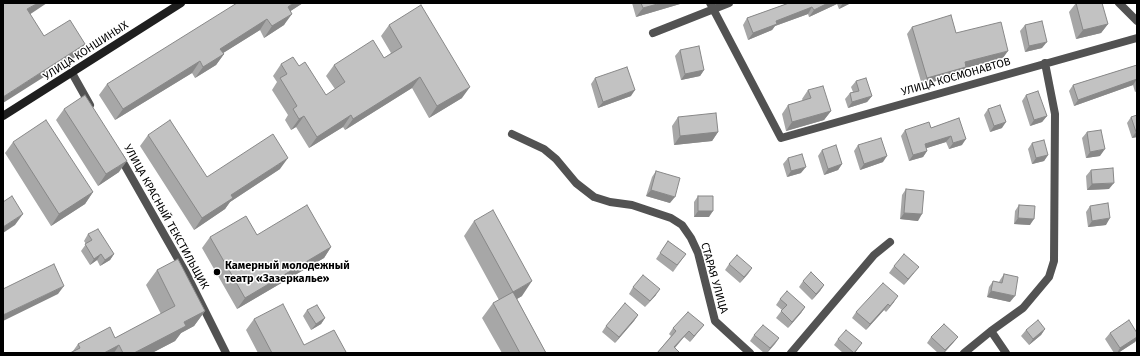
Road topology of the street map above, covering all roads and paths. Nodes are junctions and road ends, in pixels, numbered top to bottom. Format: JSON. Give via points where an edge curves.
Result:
{"nodes":[{"id":1,"x":181,"y":3,"type":"edge"},
{"id":2,"x":729,"y":3,"type":"edge"},
{"id":3,"x":1119,"y":3,"type":"edge"},
{"id":4,"x":712,"y":6,"type":"edge"},
{"id":5,"x":1137,"y":21,"type":"edge"},
{"id":6,"x":653,"y":33,"type":"dead end"},
{"id":7,"x":1137,"y":38,"type":"edge"},
{"id":8,"x":1044,"y":63,"type":"junction"},
{"id":9,"x":72,"y":73,"type":"junction"},
{"id":10,"x":95,"y":114,"type":"edge"},
{"id":11,"x":3,"y":116,"type":"edge"},
{"id":12,"x":512,"y":134,"type":"dead end"},
{"id":13,"x":114,"y":147,"type":"edge"},
{"id":14,"x":890,"y":242,"type":"dead end"},
{"id":15,"x":991,"y":330,"type":"junction"},
{"id":16,"x":226,"y":353,"type":"edge"},
{"id":17,"x":750,"y":353,"type":"edge"},
{"id":18,"x":791,"y":353,"type":"edge"},
{"id":19,"x":964,"y":353,"type":"edge"},
{"id":20,"x":1006,"y":353,"type":"edge"}],
"edges":[{"from":1,"to":9,"type":"main road","name":"УЛИЦА КОНШИНЫХ"},
{"from":2,"to":4,"type":"street"},
{"from":3,"to":5,"type":"street"},
{"from":4,"to":6,"type":"street"},
{"from":4,"to":8,"type":"street","name":"УЛИЦА КОСМОНАВТОВ","via":[[781,138]]},
{"from":7,"to":8,"type":"street","name":"УЛИЦА КОСМОНАВТОВ"},
{"from":8,"to":15,"type":"street","via":[[1055,114],[1054,261],[1049,277],[1023,308]]},
{"from":9,"to":10,"type":"street"},
{"from":9,"to":11,"type":"main road","name":"УЛИЦА КОНШИНЫХ"},
{"from":12,"to":17,"type":"street","name":"СТАРАЯ УЛИЦА","via":[[544,149],[556,159],[576,184],[594,197],[632,205],[671,218],[682,225],[698,253],[715,321]]},
{"from":13,"to":16,"type":"street","name":"УЛИЦА КРАСНЫЙ ТЕКСТИЛЬЩИК","via":[[186,273]]},
{"from":14,"to":18,"type":"street","via":[[874,255]]},
{"from":15,"to":19,"type":"street"},
{"from":15,"to":20,"type":"street"}]}
